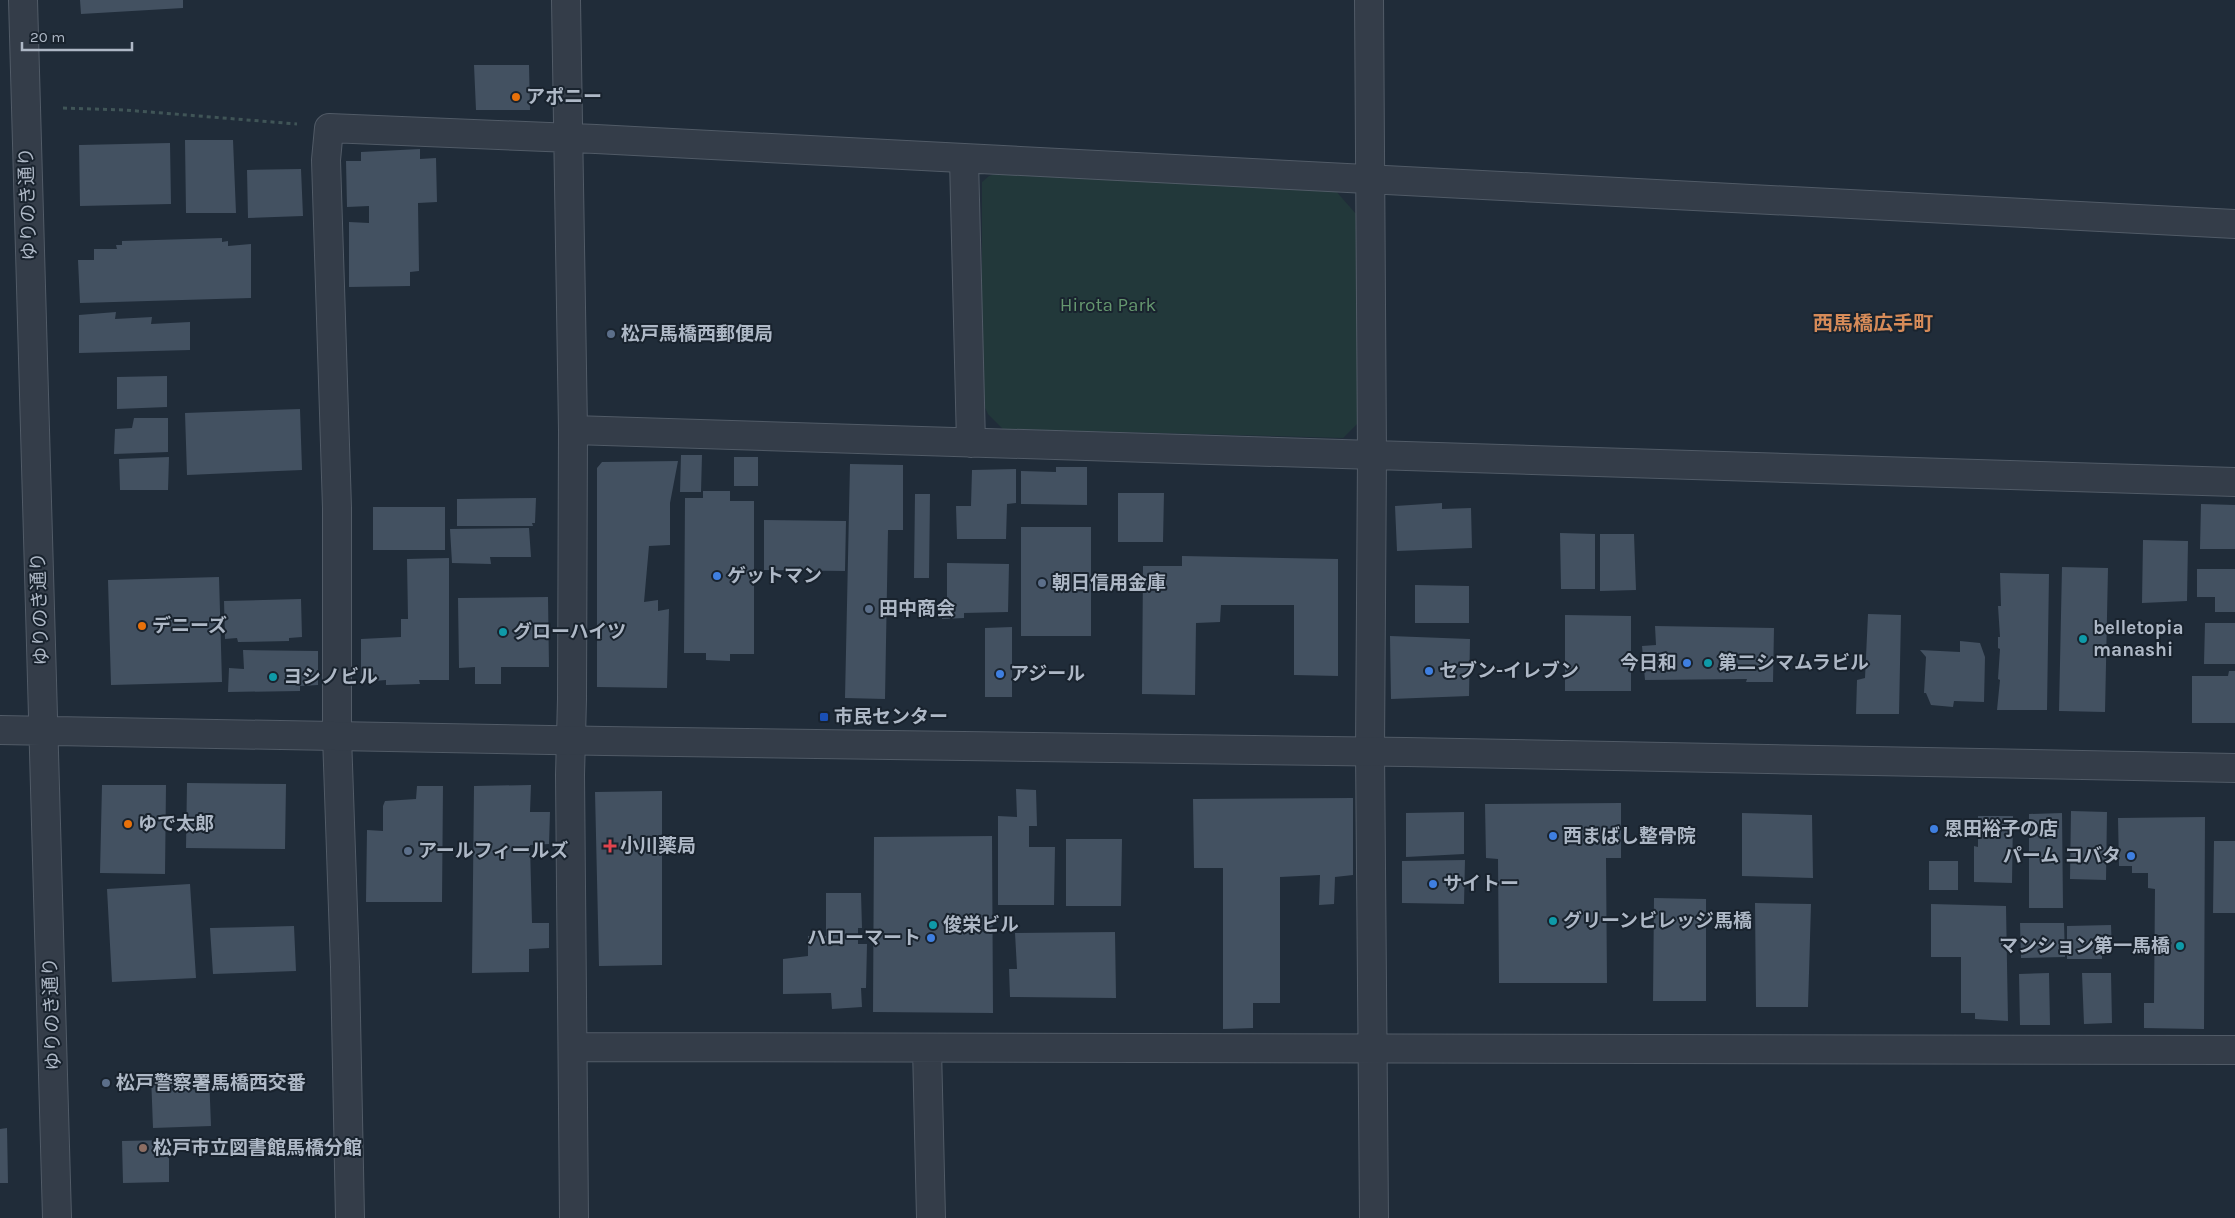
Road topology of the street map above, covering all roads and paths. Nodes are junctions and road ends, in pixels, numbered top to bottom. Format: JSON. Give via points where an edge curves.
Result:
{"nodes":[{"id":1,"x":23,"y":0,"type":"edge"},
{"id":2,"x":566,"y":0,"type":"edge"},
{"id":3,"x":1369,"y":0,"type":"edge"},
{"id":4,"x":64,"y":108,"type":"dead end"},
{"id":5,"x":329,"y":128,"type":"junction"},
{"id":6,"x":567,"y":137,"type":"junction"},
{"id":7,"x":964,"y":158,"type":"junction"},
{"id":8,"x":1371,"y":180,"type":"junction"},
{"id":9,"x":2235,"y":224,"type":"edge"},
{"id":10,"x":573,"y":430,"type":"junction"},
{"id":11,"x":971,"y":442,"type":"junction"},
{"id":12,"x":1372,"y":455,"type":"junction"},
{"id":13,"x":2235,"y":482,"type":"edge"},
{"id":14,"x":0,"y":730,"type":"edge"},
{"id":15,"x":44,"y":730,"type":"junction"},
{"id":16,"x":337,"y":736,"type":"junction"},
{"id":17,"x":570,"y":741,"type":"junction"},
{"id":18,"x":1370,"y":751,"type":"junction"},
{"id":19,"x":2235,"y":768,"type":"edge"},
{"id":20,"x":573,"y":1047,"type":"junction"},
{"id":21,"x":927,"y":1048,"type":"junction"},
{"id":22,"x":1372,"y":1049,"type":"junction"},
{"id":23,"x":2235,"y":1050,"type":"edge"},
{"id":24,"x":57,"y":1218,"type":"edge"},
{"id":25,"x":350,"y":1218,"type":"edge"},
{"id":26,"x":574,"y":1218,"type":"edge"},
{"id":27,"x":931,"y":1218,"type":"edge"},
{"id":28,"x":1374,"y":1218,"type":"edge"}],
"edges":[{"from":1,"to":15,"type":"street","name":"ゆりのき通り"},
{"from":2,"to":6,"type":"street"},
{"from":3,"to":8,"type":"street"},
{"from":4,"to":5,"type":"path","via":[[125,110]]},
{"from":5,"to":6,"type":"street"},
{"from":5,"to":16,"type":"street","via":[[326,160],[338,508]]},
{"from":6,"to":7,"type":"street"},
{"from":6,"to":10,"type":"street"},
{"from":7,"to":8,"type":"street"},
{"from":7,"to":11,"type":"street"},
{"from":8,"to":9,"type":"street"},
{"from":8,"to":12,"type":"street"},
{"from":10,"to":11,"type":"street"},
{"from":10,"to":17,"type":"street"},
{"from":11,"to":12,"type":"street"},
{"from":12,"to":13,"type":"street"},
{"from":12,"to":18,"type":"street"},
{"from":14,"to":15,"type":"street"},
{"from":15,"to":16,"type":"street"},
{"from":15,"to":24,"type":"street","name":"ゆりのき通り"},
{"from":16,"to":17,"type":"street"},
{"from":16,"to":25,"type":"street"},
{"from":17,"to":18,"type":"street"},
{"from":17,"to":20,"type":"street"},
{"from":18,"to":19,"type":"street"},
{"from":18,"to":22,"type":"street"},
{"from":20,"to":21,"type":"street"},
{"from":20,"to":26,"type":"street"},
{"from":21,"to":22,"type":"street"},
{"from":21,"to":27,"type":"street"},
{"from":22,"to":23,"type":"street"},
{"from":22,"to":28,"type":"street"}]}
